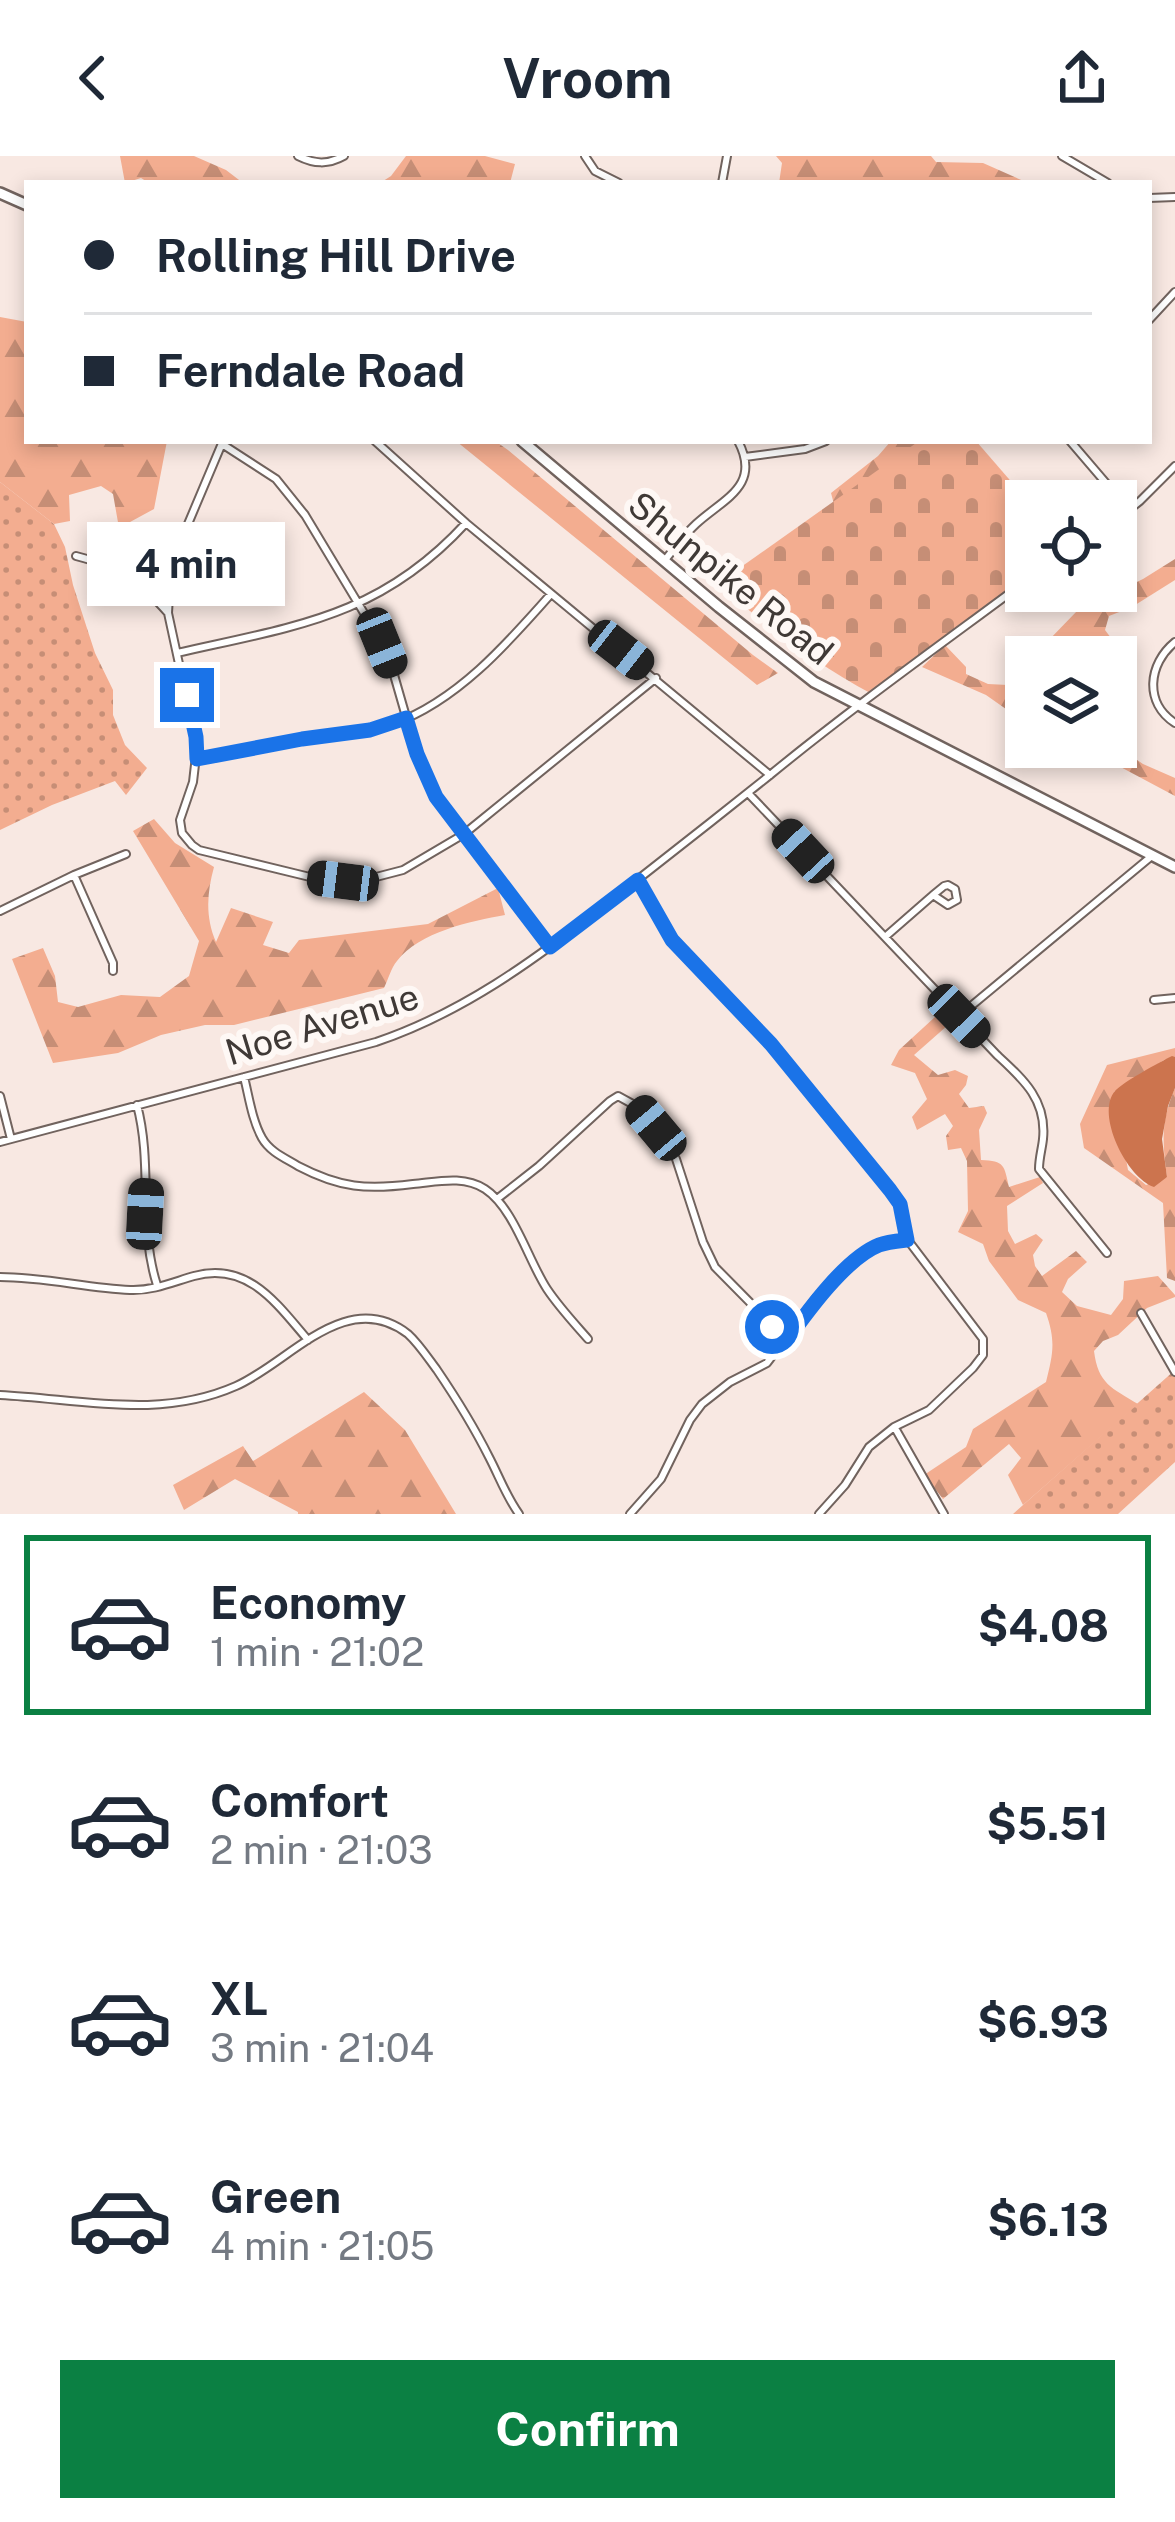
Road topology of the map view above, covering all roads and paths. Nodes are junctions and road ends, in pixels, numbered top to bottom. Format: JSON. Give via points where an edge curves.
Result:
{"nodes":[{"id":1,"x":298,"y":156,"type":"edge"},
{"id":2,"x":344,"y":156,"type":"edge"},
{"id":3,"x":1063,"y":156,"type":"edge"},
{"id":4,"x":586,"y":159,"type":"edge"},
{"id":5,"x":613,"y":180,"type":"edge"},
{"id":6,"x":1103,"y":180,"type":"edge"},
{"id":7,"x":1175,"y":292,"type":"edge"},
{"id":8,"x":1152,"y":317,"type":"edge"},
{"id":9,"x":222,"y":444,"type":"edge"},
{"id":10,"x":224,"y":444,"type":"edge"},
{"id":11,"x":378,"y":444,"type":"edge"},
{"id":12,"x":526,"y":444,"type":"edge"},
{"id":13,"x":740,"y":444,"type":"edge"},
{"id":14,"x":818,"y":444,"type":"edge"},
{"id":15,"x":1073,"y":444,"type":"edge"},
{"id":16,"x":746,"y":457,"type":"junction"},
{"id":17,"x":1175,"y":466,"type":"edge"},
{"id":18,"x":1104,"y":480,"type":"edge"},
{"id":19,"x":1137,"y":503,"type":"edge"},
{"id":20,"x":466,"y":523,"type":"junction"},
{"id":21,"x":76,"y":556,"type":"dead end"},
{"id":22,"x":664,"y":560,"type":"junction"},
{"id":23,"x":551,"y":594,"type":"junction"},
{"id":24,"x":1005,"y":596,"type":"edge"},
{"id":25,"x":360,"y":603,"type":"junction"},
{"id":26,"x":168,"y":613,"type":"junction"},
{"id":27,"x":1175,"y":642,"type":"edge"},
{"id":28,"x":177,"y":653,"type":"junction"},
{"id":29,"x":656,"y":677,"type":"junction"},
{"id":30,"x":856,"y":706,"type":"junction"},
{"id":31,"x":406,"y":718,"type":"junction"},
{"id":32,"x":1175,"y":723,"type":"edge"},
{"id":33,"x":197,"y":759,"type":"junction"},
{"id":34,"x":770,"y":775,"type":"junction"},
{"id":35,"x":748,"y":793,"type":"junction"},
{"id":36,"x":464,"y":834,"type":"junction"},
{"id":37,"x":126,"y":854,"type":"dead end"},
{"id":38,"x":1153,"y":855,"type":"junction"},
{"id":39,"x":1175,"y":867,"type":"edge"},
{"id":40,"x":74,"y":874,"type":"junction"},
{"id":41,"x":638,"y":880,"type":"junction"},
{"id":42,"x":933,"y":895,"type":"dead end"},
{"id":43,"x":0,"y":911,"type":"edge"},
{"id":44,"x":885,"y":938,"type":"junction"},
{"id":45,"x":550,"y":947,"type":"junction"},
{"id":46,"x":112,"y":971,"type":"dead end"},
{"id":47,"x":1175,"y":998,"type":"edge"},
{"id":48,"x":1154,"y":1000,"type":"dead end"},
{"id":49,"x":959,"y":1016,"type":"junction"},
{"id":50,"x":244,"y":1077,"type":"junction"},
{"id":51,"x":0,"y":1096,"type":"edge"},
{"id":52,"x":137,"y":1106,"type":"junction"},
{"id":53,"x":11,"y":1139,"type":"junction"},
{"id":54,"x":0,"y":1142,"type":"edge"},
{"id":55,"x":497,"y":1199,"type":"junction"},
{"id":56,"x":907,"y":1240,"type":"junction"},
{"id":57,"x":1107,"y":1252,"type":"dead end"},
{"id":58,"x":0,"y":1277,"type":"edge"},
{"id":59,"x":158,"y":1287,"type":"junction"},
{"id":60,"x":1142,"y":1313,"type":"dead end"},
{"id":61,"x":588,"y":1339,"type":"dead end"},
{"id":62,"x":308,"y":1340,"type":"junction"},
{"id":63,"x":787,"y":1340,"type":"junction"},
{"id":64,"x":1175,"y":1372,"type":"edge"},
{"id":65,"x":0,"y":1395,"type":"edge"},
{"id":66,"x":894,"y":1427,"type":"junction"},
{"id":67,"x":519,"y":1514,"type":"edge"},
{"id":68,"x":630,"y":1514,"type":"edge"},
{"id":69,"x":819,"y":1514,"type":"edge"},
{"id":70,"x":944,"y":1514,"type":"edge"}],
"edges":[{"from":1,"to":2,"type":"street","via":[[325,163]]},
{"from":3,"to":6,"type":"street"},
{"from":4,"to":5,"type":"street"},
{"from":7,"to":8,"type":"street"},
{"from":9,"to":26,"type":"street","via":[[177,550]]},
{"from":10,"to":25,"type":"street","via":[[291,496]]},
{"from":11,"to":20,"type":"street"},
{"from":12,"to":22,"type":"main road","name":"Shunpike Road"},
{"from":13,"to":16,"type":"street"},
{"from":14,"to":16,"type":"street"},
{"from":15,"to":18,"type":"street"},
{"from":16,"to":22,"type":"street","via":[[736,494]]},
{"from":17,"to":19,"type":"street"},
{"from":20,"to":23,"type":"street"},
{"from":20,"to":25,"type":"street","via":[[404,579]]},
{"from":21,"to":26,"type":"street","via":[[131,575]]},
{"from":22,"to":30,"type":"main road","name":"Shunpike Road","via":[[791,666]]},
{"from":23,"to":29,"type":"street"},
{"from":23,"to":31,"type":"street","via":[[490,660]]},
{"from":24,"to":30,"type":"street","name":"Noe Avenue"},
{"from":25,"to":28,"type":"street","via":[[317,621]]},
{"from":25,"to":31,"type":"street"},
{"from":26,"to":28,"type":"street"},
{"from":27,"to":32,"type":"street","via":[[1153,678],[1158,706]]},
{"from":28,"to":33,"type":"street"},
{"from":29,"to":34,"type":"street"},
{"from":29,"to":36,"type":"street"},
{"from":30,"to":34,"type":"street","name":"Noe Avenue"},
{"from":30,"to":38,"type":"main road","name":"Shunpike Road"},
{"from":31,"to":33,"type":"street"},
{"from":31,"to":36,"type":"street","via":[[436,797]]},
{"from":33,"to":36,"type":"street","via":[[180,820],[200,850],[343,881],[404,870]]},
{"from":34,"to":35,"type":"street","name":"Noe Avenue"},
{"from":35,"to":41,"type":"street","name":"Noe Avenue"},
{"from":35,"to":44,"type":"street"},
{"from":36,"to":45,"type":"street"},
{"from":37,"to":40,"type":"street"},
{"from":38,"to":39,"type":"main road","name":"Shunpike Road"},
{"from":38,"to":49,"type":"street"},
{"from":40,"to":43,"type":"street"},
{"from":40,"to":46,"type":"street"},
{"from":41,"to":45,"type":"street","name":"Noe Avenue"},
{"from":41,"to":56,"type":"street","via":[[672,940],[771,1044],[890,1190]]},
{"from":42,"to":44,"type":"street"},
{"from":44,"to":49,"type":"street"},
{"from":45,"to":50,"type":"street","name":"Noe Avenue","via":[[419,1026]]},
{"from":47,"to":48,"type":"street"},
{"from":49,"to":57,"type":"street","via":[[1030,1087],[1044,1121],[1039,1169]]},
{"from":50,"to":52,"type":"street","name":"Noe Avenue"},
{"from":50,"to":55,"type":"street","via":[[264,1142],[309,1172],[364,1188],[462,1180]]},
{"from":51,"to":53,"type":"street"},
{"from":52,"to":53,"type":"street","name":"Noe Avenue"},
{"from":52,"to":59,"type":"street"},
{"from":53,"to":54,"type":"street","name":"Noe Avenue"},
{"from":55,"to":61,"type":"street","via":[[547,1289]]},
{"from":55,"to":63,"type":"street","via":[[624,1097],[676,1159],[715,1267]]},
{"from":56,"to":63,"type":"street","via":[[862,1256],[816,1298]]},
{"from":56,"to":66,"type":"street","via":[[983,1339],[984,1351],[929,1410]]},
{"from":58,"to":59,"type":"street"},
{"from":59,"to":62,"type":"street","via":[[208,1273],[250,1280]]},
{"from":60,"to":64,"type":"street"},
{"from":62,"to":65,"type":"street","via":[[239,1385],[168,1405]]},
{"from":62,"to":67,"type":"street","via":[[350,1320],[407,1334],[467,1417]]},
{"from":63,"to":68,"type":"street","via":[[767,1363],[702,1404],[654,1489]]},
{"from":66,"to":69,"type":"street"},
{"from":66,"to":70,"type":"street"}]}
